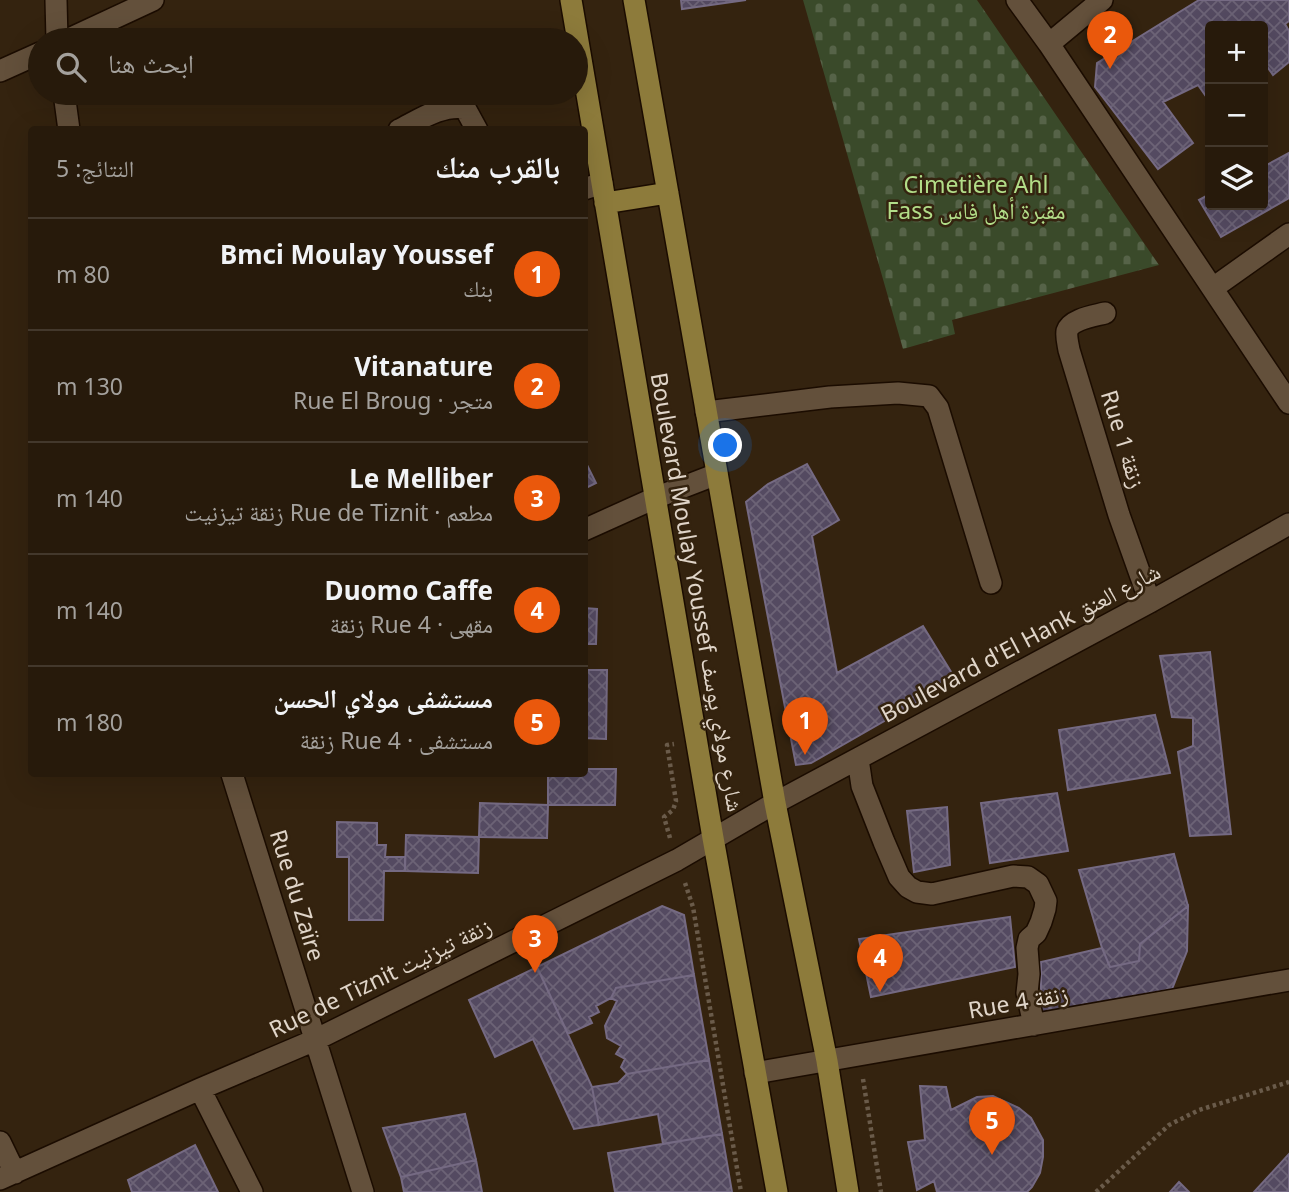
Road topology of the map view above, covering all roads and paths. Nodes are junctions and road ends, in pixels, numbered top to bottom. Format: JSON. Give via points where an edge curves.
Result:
{"nodes":[{"id":1,"x":56,"y":0,"type":"edge"},
{"id":2,"x":153,"y":0,"type":"edge"},
{"id":3,"x":571,"y":0,"type":"edge"},
{"id":4,"x":634,"y":0,"type":"edge"},
{"id":5,"x":1017,"y":0,"type":"edge"},
{"id":6,"x":1102,"y":0,"type":"edge"},
{"id":7,"x":57,"y":28,"type":"edge"},
{"id":8,"x":93,"y":28,"type":"edge"},
{"id":9,"x":574,"y":28,"type":"edge"},
{"id":10,"x":1049,"y":44,"type":"junction"},
{"id":11,"x":28,"y":58,"type":"edge"},
{"id":12,"x":0,"y":71,"type":"edge"},
{"id":13,"x":66,"y":105,"type":"edge"},
{"id":14,"x":584,"y":105,"type":"edge"},
{"id":15,"x":68,"y":126,"type":"edge"},
{"id":16,"x":407,"y":126,"type":"edge"},
{"id":17,"x":475,"y":126,"type":"edge"},
{"id":18,"x":587,"y":126,"type":"edge"},
{"id":19,"x":588,"y":137,"type":"edge"},
{"id":20,"x":591,"y":161,"type":"edge"},
{"id":21,"x":597,"y":192,"type":"edge"},
{"id":22,"x":668,"y":193,"type":"junction"},
{"id":23,"x":1289,"y":234,"type":"edge"},
{"id":24,"x":1213,"y":288,"type":"junction"},
{"id":25,"x":1105,"y":313,"type":"dead end"},
{"id":26,"x":1289,"y":403,"type":"edge"},
{"id":27,"x":706,"y":412,"type":"junction"},
{"id":28,"x":717,"y":474,"type":"junction"},
{"id":29,"x":655,"y":498,"type":"junction"},
{"id":30,"x":1289,"y":524,"type":"edge"},
{"id":31,"x":588,"y":528,"type":"edge"},
{"id":32,"x":990,"y":583,"type":"dead end"},
{"id":33,"x":1150,"y":602,"type":"junction"},
{"id":34,"x":696,"y":740,"type":"junction"},
{"id":35,"x":858,"y":759,"type":"junction"},
{"id":36,"x":233,"y":777,"type":"edge"},
{"id":37,"x":775,"y":803,"type":"junction"},
{"id":38,"x":713,"y":838,"type":"junction"},
{"id":39,"x":677,"y":860,"type":"junction"},
{"id":40,"x":1289,"y":980,"type":"edge"},
{"id":41,"x":1034,"y":1025,"type":"junction"},
{"id":42,"x":315,"y":1040,"type":"junction"},
{"id":43,"x":859,"y":1055,"type":"junction"},
{"id":44,"x":827,"y":1061,"type":"junction"},
{"id":45,"x":755,"y":1073,"type":"junction"},
{"id":46,"x":1289,"y":1082,"type":"edge"},
{"id":47,"x":200,"y":1089,"type":"junction"},
{"id":48,"x":0,"y":1142,"type":"edge"},
{"id":49,"x":7,"y":1176,"type":"edge"},
{"id":50,"x":252,"y":1192,"type":"edge"},
{"id":51,"x":363,"y":1192,"type":"edge"},
{"id":52,"x":741,"y":1192,"type":"edge"},
{"id":53,"x":777,"y":1192,"type":"edge"},
{"id":54,"x":848,"y":1192,"type":"edge"},
{"id":55,"x":881,"y":1192,"type":"edge"},
{"id":56,"x":1096,"y":1192,"type":"edge"}],
"edges":[{"from":1,"to":7,"type":"street"},
{"from":2,"to":8,"type":"street"},
{"from":3,"to":9,"type":"main road","name":"Boulevard Moulay Youssef شارع مولاي يوسف"},
{"from":4,"to":22,"type":"main road","name":"Boulevard Moulay Youssef شارع مولاي يوسف"},
{"from":5,"to":10,"type":"street"},
{"from":6,"to":10,"type":"street"},
{"from":10,"to":24,"type":"street"},
{"from":11,"to":12,"type":"street"},
{"from":13,"to":15,"type":"street"},
{"from":14,"to":18,"type":"main road","name":"Boulevard Moulay Youssef شارع مولاي يوسف"},
{"from":16,"to":17,"type":"street","via":[[456,106],[465,108]]},
{"from":19,"to":20,"type":"main road","name":"Boulevard Moulay Youssef شارع مولاي يوسف"},
{"from":20,"to":21,"type":"main road","name":"Boulevard Moulay Youssef شارع مولاي يوسف"},
{"from":21,"to":22,"type":"main road"},
{"from":21,"to":29,"type":"main road","name":"Boulevard Moulay Youssef شارع مولاي يوسف"},
{"from":22,"to":27,"type":"main road","name":"Boulevard Moulay Youssef شارع مولاي يوسف"},
{"from":23,"to":24,"type":"street"},
{"from":24,"to":26,"type":"street"},
{"from":25,"to":33,"type":"street","name":"Rue 1 زنقة","via":[[1078,321],[1067,331],[1067,338]]},
{"from":27,"to":28,"type":"main road","name":"Boulevard Moulay Youssef شارع مولاي يوسف"},
{"from":27,"to":32,"type":"street","via":[[830,397],[898,393],[929,397],[938,408]]},
{"from":28,"to":29,"type":"street"},
{"from":28,"to":37,"type":"main road","name":"Boulevard Moulay Youssef شارع مولاي يوسف"},
{"from":29,"to":31,"type":"street"},
{"from":29,"to":34,"type":"main road","name":"Boulevard Moulay Youssef شارع مولاي يوسف"},
{"from":30,"to":33,"type":"street","name":"Boulevard d'El Hank شارع العنق"},
{"from":33,"to":35,"type":"street","name":"Boulevard d'El Hank شارع العنق"},
{"from":34,"to":38,"type":"main road","name":"Boulevard Moulay Youssef شارع مولاي يوسف"},
{"from":34,"to":39,"type":"path","via":[[667,745],[676,801],[664,817]]},
{"from":35,"to":37,"type":"street","name":"Boulevard d'El Hank شارع العنق"},
{"from":35,"to":41,"type":"street","via":[[867,800],[899,877],[908,887],[932,894],[1013,876],[1028,877],[1038,884],[1045,909],[1027,948],[1027,993]]},
{"from":36,"to":42,"type":"street","name":"Rue du Zaïre"},
{"from":37,"to":38,"type":"street","name":"Rue de Tiznit زنقة تيزنيت"},
{"from":37,"to":44,"type":"main road","name":"Boulevard Moulay Youssef شارع مولاي يوسف"},
{"from":38,"to":39,"type":"street","name":"Rue de Tiznit زنقة تيزنيت"},
{"from":38,"to":45,"type":"main road","name":"Boulevard Moulay Youssef شارع مولاي يوسف"},
{"from":39,"to":42,"type":"street","name":"Rue de Tiznit زنقة تيزنيت"},
{"from":39,"to":52,"type":"path","via":[[693,907]]},
{"from":40,"to":41,"type":"street","name":"Rue 4 زنقة"},
{"from":41,"to":43,"type":"street","name":"Rue 4 زنقة"},
{"from":42,"to":47,"type":"street","name":"Rue de Tiznit زنقة تيزنيت"},
{"from":42,"to":51,"type":"street","name":"Rue du Zaïre"},
{"from":43,"to":44,"type":"street","name":"Rue 4 زنقة"},
{"from":43,"to":55,"type":"path"},
{"from":44,"to":45,"type":"street","name":"Rue 4 زنقة"},
{"from":44,"to":54,"type":"main road","name":"Boulevard Moulay Youssef شارع مولاي يوسف"},
{"from":45,"to":53,"type":"main road","name":"Boulevard Moulay Youssef شارع مولاي يوسف"},
{"from":46,"to":56,"type":"path","via":[[1199,1110],[1169,1125]]},
{"from":47,"to":49,"type":"street","name":"Rue de Tiznit زنقة تيزنيت"},
{"from":47,"to":50,"type":"street"},
{"from":48,"to":49,"type":"street"}]}
